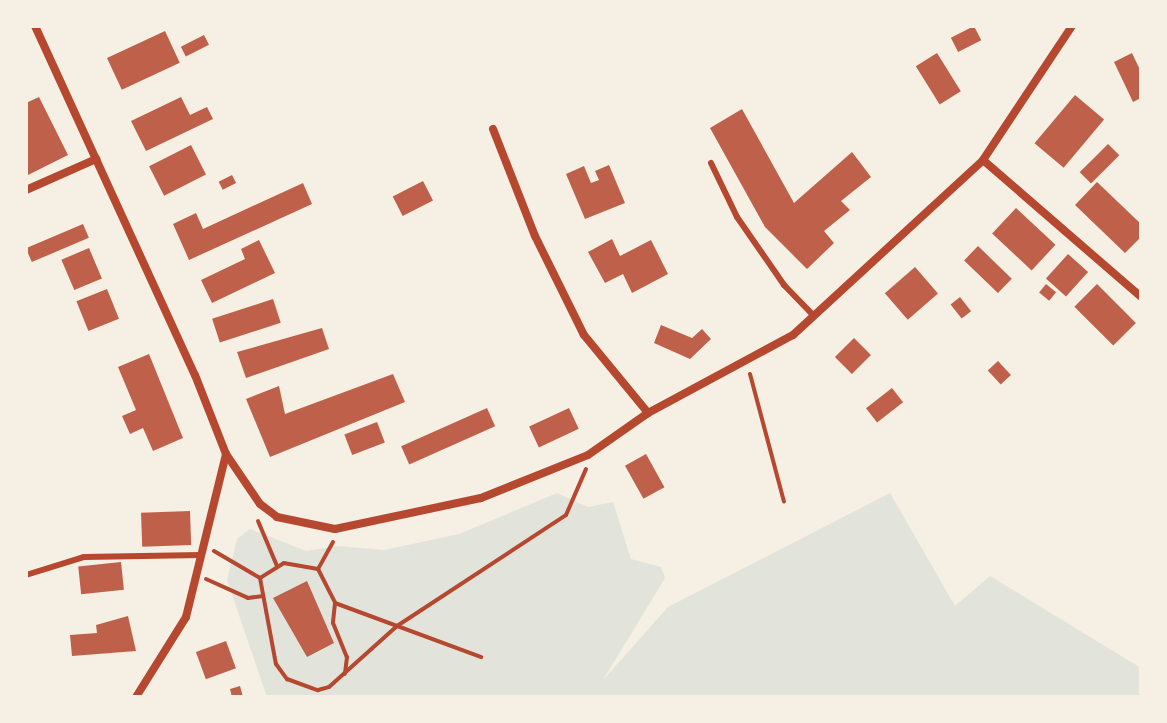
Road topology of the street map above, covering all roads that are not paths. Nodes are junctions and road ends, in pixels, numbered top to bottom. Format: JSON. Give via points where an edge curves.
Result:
{"nodes":[{"id":1,"x":35,"y":26,"type":"edge"},
{"id":2,"x":1072,"y":26,"type":"edge"},
{"id":3,"x":493,"y":129,"type":"dead end"},
{"id":4,"x":96,"y":159,"type":"junction"},
{"id":5,"x":983,"y":160,"type":"junction"},
{"id":6,"x":711,"y":163,"type":"dead end"},
{"id":7,"x":26,"y":190,"type":"edge"},
{"id":8,"x":1141,"y":297,"type":"edge"},
{"id":9,"x":814,"y":316,"type":"junction"},
{"id":10,"x":648,"y":413,"type":"junction"},
{"id":11,"x":226,"y":454,"type":"junction"},
{"id":12,"x":201,"y":555,"type":"junction"},
{"id":13,"x":26,"y":575,"type":"edge"},
{"id":14,"x":136,"y":697,"type":"edge"}],
"edges":[{"from":1,"to":4,"type":"street"},
{"from":2,"to":5,"type":"street"},
{"from":3,"to":10,"type":"street","via":[[535,236],[584,335]]},
{"from":4,"to":7,"type":"street"},
{"from":4,"to":11,"type":"street"},
{"from":5,"to":8,"type":"street"},
{"from":5,"to":9,"type":"street"},
{"from":6,"to":9,"type":"lane","via":[[737,217],[784,285]]},
{"from":9,"to":10,"type":"street","via":[[793,335]]},
{"from":10,"to":11,"type":"street","via":[[588,455],[481,498],[335,529],[277,517],[260,504]]},
{"from":11,"to":12,"type":"street"},
{"from":12,"to":13,"type":"lane","via":[[84,557]]},
{"from":12,"to":14,"type":"street","via":[[186,617]]}]}
